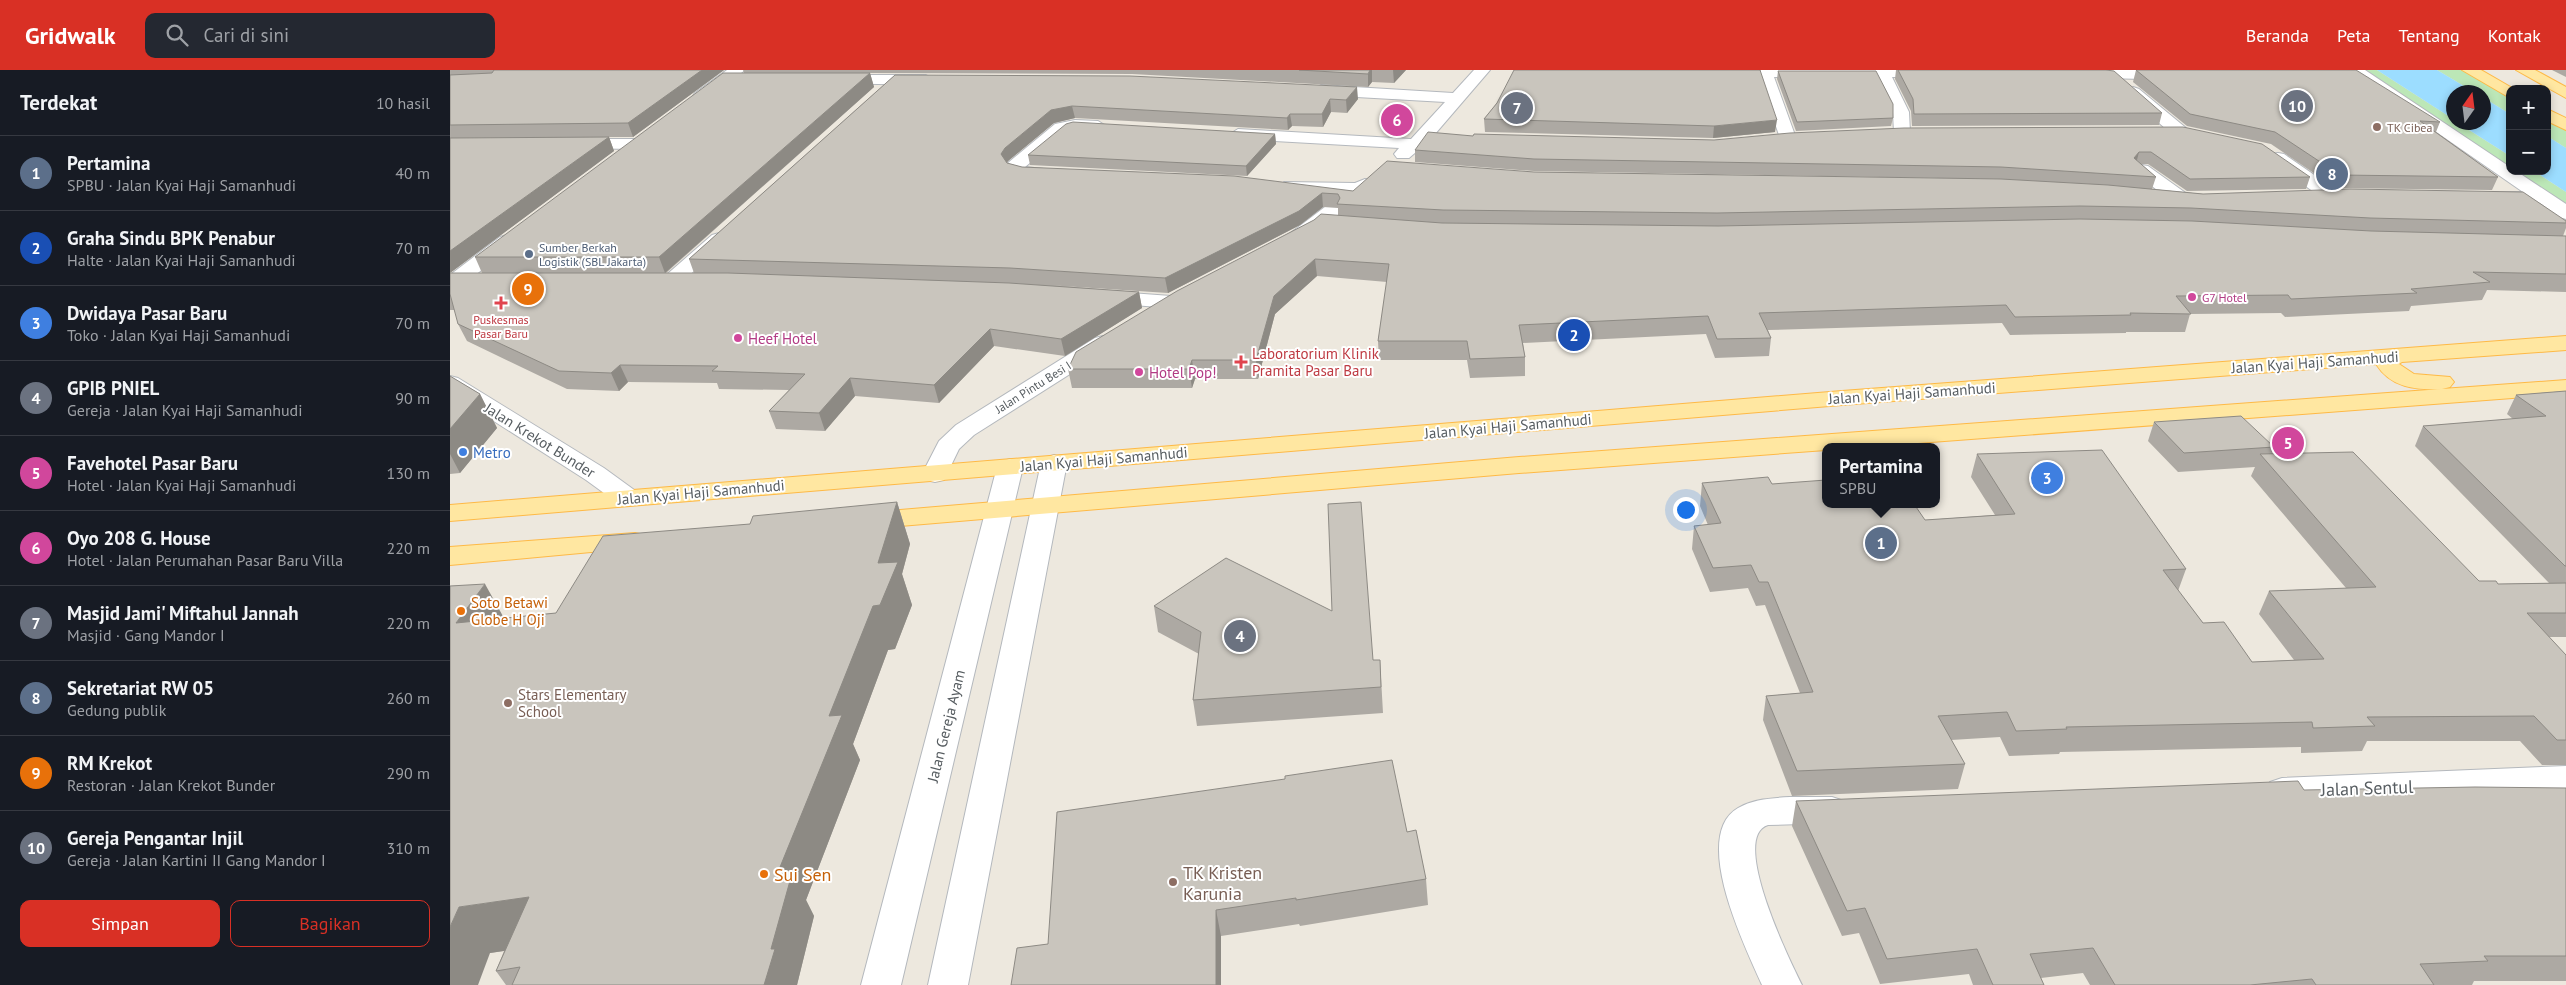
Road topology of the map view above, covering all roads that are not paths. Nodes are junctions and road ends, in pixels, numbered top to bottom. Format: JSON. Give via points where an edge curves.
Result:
{"nodes":[{"id":1,"x":1482,"y":70,"type":"edge"},
{"id":2,"x":2179,"y":70,"type":"edge"},
{"id":3,"x":2355,"y":70,"type":"edge"},
{"id":4,"x":2470,"y":70,"type":"edge"},
{"id":5,"x":2524,"y":70,"type":"edge"},
{"id":6,"x":1881,"y":71,"type":"edge"},
{"id":7,"x":1948,"y":72,"type":"edge"},
{"id":8,"x":736,"y":77,"type":"edge"},
{"id":9,"x":815,"y":80,"type":"edge"},
{"id":10,"x":894,"y":80,"type":"junction"},
{"id":11,"x":944,"y":80,"type":"edge"},
{"id":12,"x":1308,"y":90,"type":"edge"},
{"id":13,"x":2506,"y":91,"type":"edge"},
{"id":14,"x":2566,"y":93,"type":"edge"},
{"id":15,"x":876,"y":96,"type":"edge"},
{"id":16,"x":1460,"y":98,"type":"junction"},
{"id":17,"x":2551,"y":100,"type":"edge"},
{"id":18,"x":2566,"y":100,"type":"edge"},
{"id":19,"x":683,"y":109,"type":"edge"},
{"id":20,"x":2551,"y":116,"type":"edge"},
{"id":21,"x":2566,"y":125,"type":"edge"},
{"id":22,"x":1114,"y":127,"type":"edge"},
{"id":23,"x":652,"y":132,"type":"edge"},
{"id":24,"x":2151,"y":132,"type":"edge"},
{"id":25,"x":2180,"y":132,"type":"junction"},
{"id":26,"x":1223,"y":133,"type":"edge"},
{"id":27,"x":1921,"y":133,"type":"edge"},
{"id":28,"x":2199,"y":136,"type":"edge"},
{"id":29,"x":1806,"y":137,"type":"edge"},
{"id":30,"x":1448,"y":138,"type":"edge"},
{"id":31,"x":1420,"y":140,"type":"junction"},
{"id":32,"x":559,"y":144,"type":"edge"},
{"id":33,"x":636,"y":144,"type":"junction"},
{"id":34,"x":2265,"y":150,"type":"edge"},
{"id":35,"x":615,"y":159,"type":"edge"},
{"id":36,"x":2142,"y":170,"type":"edge"},
{"id":37,"x":1064,"y":175,"type":"edge"},
{"id":38,"x":1270,"y":185,"type":"edge"},
{"id":39,"x":1359,"y":189,"type":"junction"},
{"id":40,"x":2143,"y":194,"type":"edge"},
{"id":41,"x":2354,"y":195,"type":"edge"},
{"id":42,"x":2332,"y":196,"type":"junction"},
{"id":43,"x":2304,"y":197,"type":"edge"},
{"id":44,"x":2474,"y":197,"type":"edge"},
{"id":45,"x":2180,"y":198,"type":"junction"},
{"id":46,"x":2544,"y":198,"type":"junction"},
{"id":47,"x":2199,"y":200,"type":"edge"},
{"id":48,"x":2566,"y":213,"type":"edge"},
{"id":49,"x":1317,"y":223,"type":"junction"},
{"id":50,"x":1344,"y":226,"type":"edge"},
{"id":51,"x":732,"y":228,"type":"edge"},
{"id":52,"x":523,"y":229,"type":"edge"},
{"id":53,"x":1282,"y":244,"type":"edge"},
{"id":54,"x":484,"y":281,"type":"edge"},
{"id":55,"x":698,"y":281,"type":"edge"},
{"id":56,"x":452,"y":283,"type":"edge"},
{"id":57,"x":1088,"y":296,"type":"edge"},
{"id":58,"x":1145,"y":318,"type":"edge"},
{"id":59,"x":1120,"y":333,"type":"edge"},
{"id":60,"x":2566,"y":342,"type":"edge"},
{"id":61,"x":2396,"y":356,"type":"junction"},
{"id":62,"x":2320,"y":362,"type":"junction"},
{"id":63,"x":450,"y":383,"type":"edge"},
{"id":64,"x":2566,"y":387,"type":"edge"},
{"id":65,"x":2520,"y":390,"type":"junction"},
{"id":66,"x":2289,"y":407,"type":"junction"},
{"id":67,"x":1588,"y":419,"type":"junction"},
{"id":68,"x":1608,"y":458,"type":"junction"},
{"id":69,"x":1054,"y":463,"type":"junction"},
{"id":70,"x":1010,"y":467,"type":"junction"},
{"id":71,"x":935,"y":474,"type":"junction"},
{"id":72,"x":628,"y":498,"type":"junction"},
{"id":73,"x":1045,"y":505,"type":"junction"},
{"id":74,"x":1000,"y":509,"type":"junction"},
{"id":75,"x":450,"y":513,"type":"edge"},
{"id":76,"x":842,"y":523,"type":"edge"},
{"id":77,"x":656,"y":539,"type":"edge"},
{"id":78,"x":450,"y":556,"type":"edge"},
{"id":79,"x":2566,"y":779,"type":"edge"},
{"id":80,"x":2250,"y":792,"type":"edge"},
{"id":81,"x":1865,"y":808,"type":"edge"},
{"id":82,"x":881,"y":985,"type":"edge"},
{"id":83,"x":948,"y":985,"type":"edge"},
{"id":84,"x":1782,"y":985,"type":"edge"}],
"edges":[{"from":1,"to":16,"type":"street"},
{"from":2,"to":25,"type":"street","via":[[2184,75],[2101,74],[2117,78]]},
{"from":3,"to":46,"type":"street"},
{"from":4,"to":13,"type":"main road"},
{"from":5,"to":14,"type":"main road"},
{"from":6,"to":7,"type":"street"},
{"from":6,"to":27,"type":"street","via":[[1901,112],[1894,134]]},
{"from":6,"to":29,"type":"street","via":[[1766,73],[1780,139]]},
{"from":8,"to":19,"type":"street"},
{"from":9,"to":10,"type":"street"},
{"from":10,"to":11,"type":"street"},
{"from":10,"to":15,"type":"street"},
{"from":12,"to":16,"type":"street"},
{"from":16,"to":31,"type":"street"},
{"from":17,"to":18,"type":"main road"},
{"from":20,"to":21,"type":"main road"},
{"from":22,"to":37,"type":"street","via":[[1075,125],[1061,128],[1016,166],[1016,170],[1025,173]]},
{"from":23,"to":33,"type":"street"},
{"from":24,"to":25,"type":"street"},
{"from":25,"to":28,"type":"street"},
{"from":26,"to":31,"type":"street"},
{"from":30,"to":31,"type":"street"},
{"from":31,"to":39,"type":"street","via":[[1393,169]]},
{"from":32,"to":33,"type":"street"},
{"from":33,"to":35,"type":"street"},
{"from":34,"to":42,"type":"street"},
{"from":36,"to":45,"type":"street"},
{"from":38,"to":39,"type":"street"},
{"from":39,"to":49,"type":"street"},
{"from":40,"to":45,"type":"street"},
{"from":41,"to":42,"type":"street"},
{"from":42,"to":43,"type":"street"},
{"from":44,"to":46,"type":"street"},
{"from":45,"to":47,"type":"street"},
{"from":46,"to":48,"type":"street"},
{"from":49,"to":50,"type":"street"},
{"from":49,"to":53,"type":"street"},
{"from":51,"to":55,"type":"street","via":[[662,281]]},
{"from":52,"to":56,"type":"street"},
{"from":54,"to":56,"type":"street"},
{"from":57,"to":58,"type":"street","via":[[1179,297]]},
{"from":59,"to":71,"type":"street","name":"Jalan Pintu Besi I","via":[[965,430],[948,446]]},
{"from":60,"to":61,"type":"main road","name":"Jalan Kyai Haji Samanhudi"},
{"from":61,"to":62,"type":"main road","name":"Jalan Kyai Haji Samanhudi"},
{"from":61,"to":65,"type":"main road","via":[[2388,364],[2391,372],[2402,379],[2423,383],[2488,381]]},
{"from":62,"to":66,"type":"main road","via":[[2345,364],[2356,370],[2363,383],[2292,392]]},
{"from":62,"to":67,"type":"main road","name":"Jalan Kyai Haji Samanhudi"},
{"from":63,"to":72,"type":"street","name":"Jalan Krekot Bunder"},
{"from":64,"to":65,"type":"main road"},
{"from":65,"to":66,"type":"main road"},
{"from":66,"to":68,"type":"main road"},
{"from":67,"to":68,"type":"main road","via":[[1578,427],[1574,436],[1579,446],[1591,454]]},
{"from":67,"to":69,"type":"main road","name":"Jalan Kyai Haji Samanhudi"},
{"from":68,"to":73,"type":"main road"},
{"from":69,"to":70,"type":"main road","name":"Jalan Kyai Haji Samanhudi"},
{"from":69,"to":73,"type":"street"},
{"from":70,"to":71,"type":"main road","name":"Jalan Kyai Haji Samanhudi"},
{"from":70,"to":74,"type":"street","name":"Jalan Gereja Ayam"},
{"from":71,"to":72,"type":"main road","name":"Jalan Kyai Haji Samanhudi"},
{"from":72,"to":75,"type":"main road","name":"Jalan Kyai Haji Samanhudi"},
{"from":73,"to":74,"type":"main road"},
{"from":73,"to":83,"type":"street"},
{"from":74,"to":76,"type":"main road"},
{"from":74,"to":82,"type":"street","name":"Jalan Gereja Ayam"},
{"from":77,"to":78,"type":"main road"},
{"from":79,"to":80,"type":"street","name":"Jalan Sentul"},
{"from":81,"to":84,"type":"street","via":[[1766,812],[1748,819],[1738,830],[1737,849],[1745,899]]}]}
